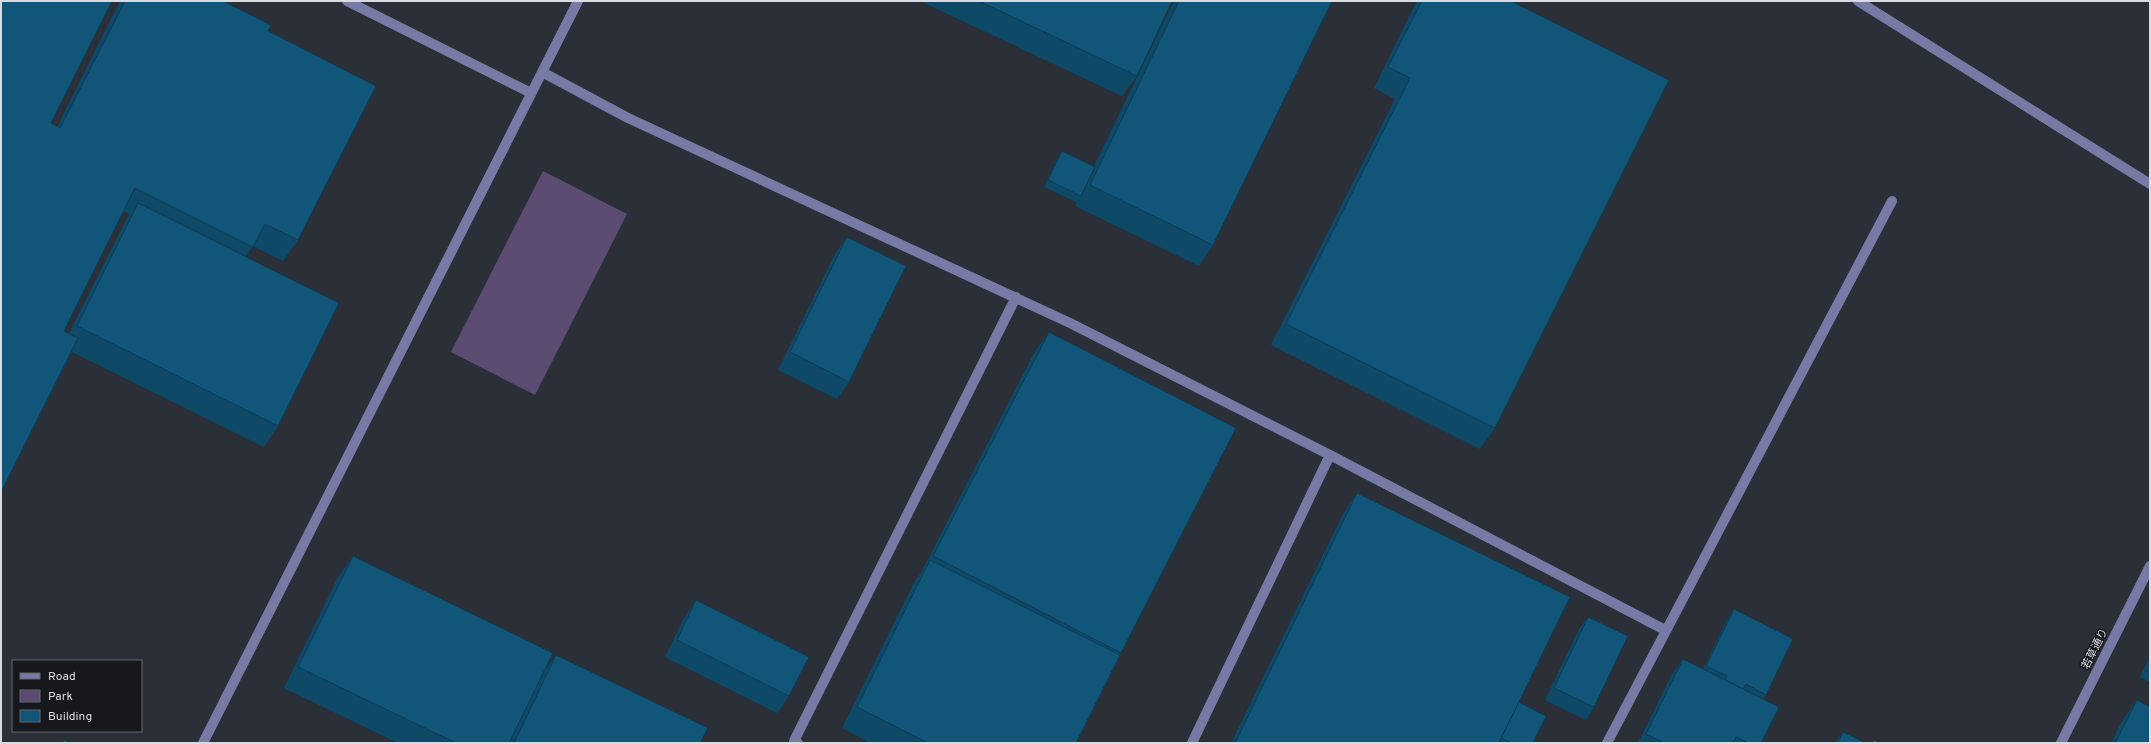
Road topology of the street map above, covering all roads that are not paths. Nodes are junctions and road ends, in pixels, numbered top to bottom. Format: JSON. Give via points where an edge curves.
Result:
{"nodes":[{"id":1,"x":347,"y":1,"type":"edge"},
{"id":2,"x":578,"y":1,"type":"edge"},
{"id":3,"x":1858,"y":1,"type":"edge"},
{"id":4,"x":542,"y":72,"type":"junction"},
{"id":5,"x":531,"y":93,"type":"junction"},
{"id":6,"x":2150,"y":184,"type":"edge"},
{"id":7,"x":1892,"y":201,"type":"dead end"},
{"id":8,"x":1016,"y":297,"type":"junction"},
{"id":9,"x":1330,"y":455,"type":"junction"},
{"id":10,"x":2150,"y":566,"type":"edge"},
{"id":11,"x":1665,"y":630,"type":"junction"},
{"id":12,"x":203,"y":743,"type":"edge"},
{"id":13,"x":798,"y":743,"type":"edge"},
{"id":14,"x":1192,"y":743,"type":"edge"},
{"id":15,"x":1607,"y":743,"type":"edge"},
{"id":16,"x":2061,"y":743,"type":"edge"}],
"edges":[{"from":1,"to":5,"type":"street"},
{"from":2,"to":4,"type":"street"},
{"from":3,"to":6,"type":"street"},
{"from":4,"to":5,"type":"street"},
{"from":4,"to":8,"type":"street","via":[[628,118]]},
{"from":5,"to":12,"type":"street"},
{"from":7,"to":11,"type":"street"},
{"from":8,"to":9,"type":"street"},
{"from":8,"to":13,"type":"street","via":[[794,741]]},
{"from":9,"to":11,"type":"street"},
{"from":9,"to":14,"type":"street"},
{"from":10,"to":16,"type":"street","name":"若草通り"},
{"from":11,"to":15,"type":"street"}]}
